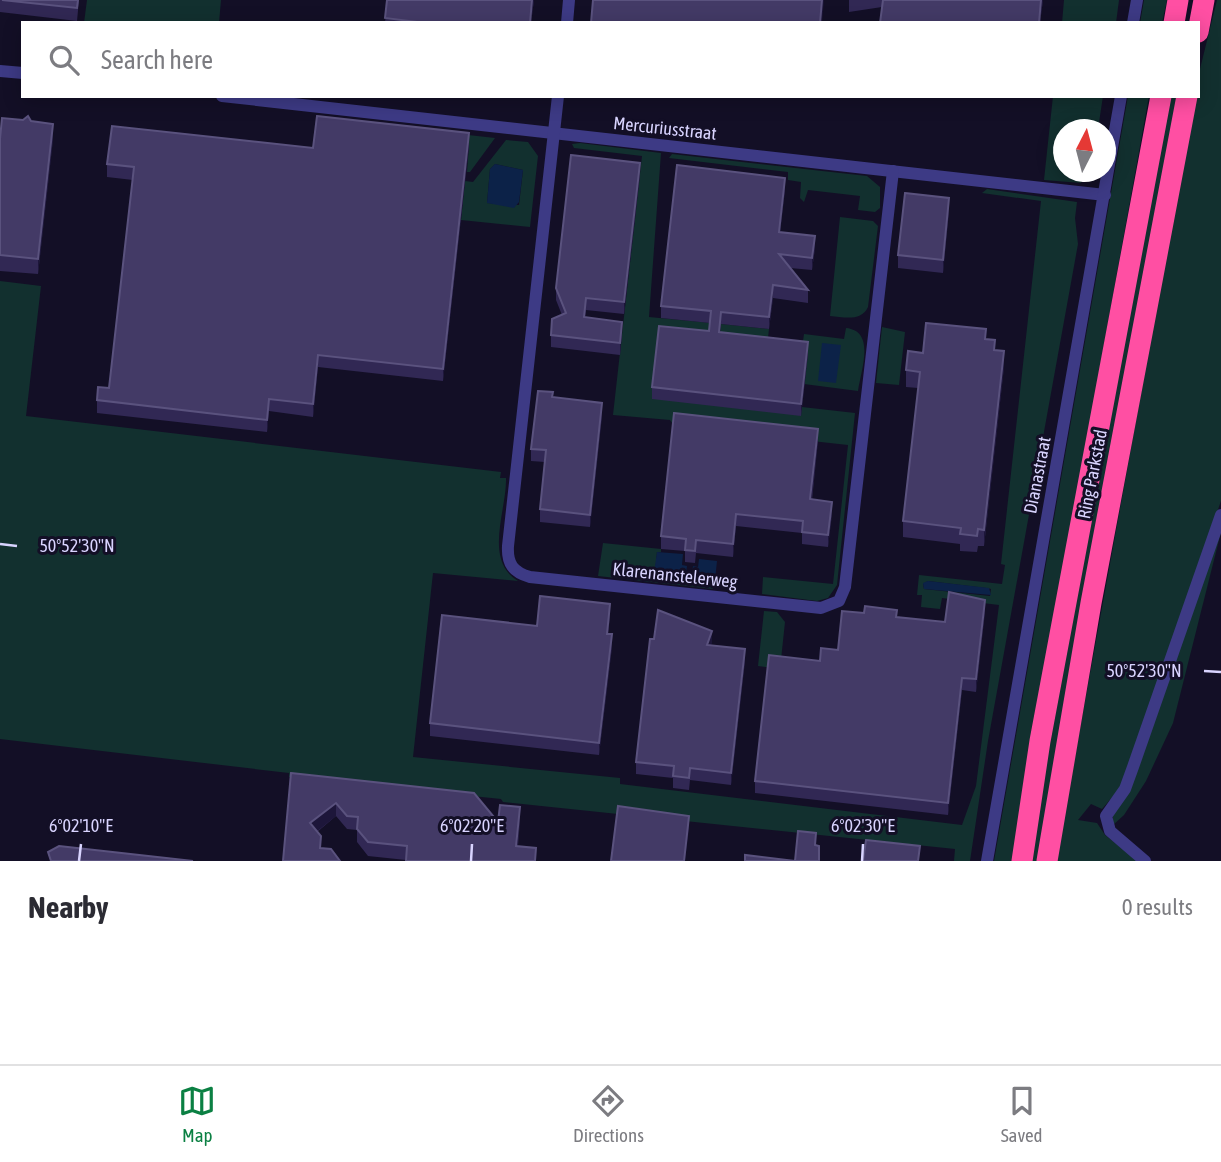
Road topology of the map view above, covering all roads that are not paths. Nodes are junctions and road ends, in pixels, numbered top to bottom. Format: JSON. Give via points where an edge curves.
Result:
{"nodes":[{"id":1,"x":569,"y":0,"type":"edge"},
{"id":2,"x":1137,"y":0,"type":"edge"},
{"id":3,"x":1178,"y":0,"type":"edge"},
{"id":4,"x":1204,"y":0,"type":"edge"},
{"id":5,"x":567,"y":21,"type":"edge"},
{"id":6,"x":1133,"y":21,"type":"edge"},
{"id":7,"x":1174,"y":21,"type":"edge"},
{"id":8,"x":1200,"y":21,"type":"edge"},
{"id":9,"x":0,"y":71,"type":"edge"},
{"id":10,"x":21,"y":73,"type":"edge"},
{"id":11,"x":240,"y":98,"type":"edge"},
{"id":12,"x":558,"y":98,"type":"edge"},
{"id":13,"x":1121,"y":98,"type":"edge"},
{"id":14,"x":1161,"y":98,"type":"edge"},
{"id":15,"x":1187,"y":98,"type":"edge"},
{"id":16,"x":554,"y":133,"type":"junction"},
{"id":17,"x":892,"y":171,"type":"junction"},
{"id":18,"x":1105,"y":195,"type":"junction"},
{"id":19,"x":1221,"y":515,"type":"edge"},
{"id":20,"x":987,"y":861,"type":"edge"},
{"id":21,"x":1022,"y":861,"type":"edge"},
{"id":22,"x":1047,"y":861,"type":"edge"},
{"id":23,"x":1145,"y":861,"type":"edge"}],
"edges":[{"from":1,"to":5,"type":"street"},
{"from":2,"to":6,"type":"street"},
{"from":3,"to":7,"type":"highway"},
{"from":4,"to":8,"type":"highway"},
{"from":9,"to":10,"type":"street"},
{"from":11,"to":16,"type":"street","name":"Mercuriusstraat"},
{"from":12,"to":16,"type":"street"},
{"from":13,"to":18,"type":"street","name":"Dianastraat"},
{"from":14,"to":21,"type":"highway","name":"Ring Parkstad","via":[[1042,728]]},
{"from":15,"to":22,"type":"highway","name":"Ring Parkstad"},
{"from":16,"to":17,"type":"street","name":"Mercuriusstraat"},
{"from":16,"to":17,"type":"street","name":"Klarenanstelerweg","via":[[508,546],[513,569],[544,579],[821,608],[839,601],[845,587]]},
{"from":17,"to":18,"type":"street","name":"Mercuriusstraat"},
{"from":18,"to":20,"type":"street","name":"Dianastraat"},
{"from":19,"to":23,"type":"street","via":[[1125,789],[1108,811],[1111,832]]}]}
